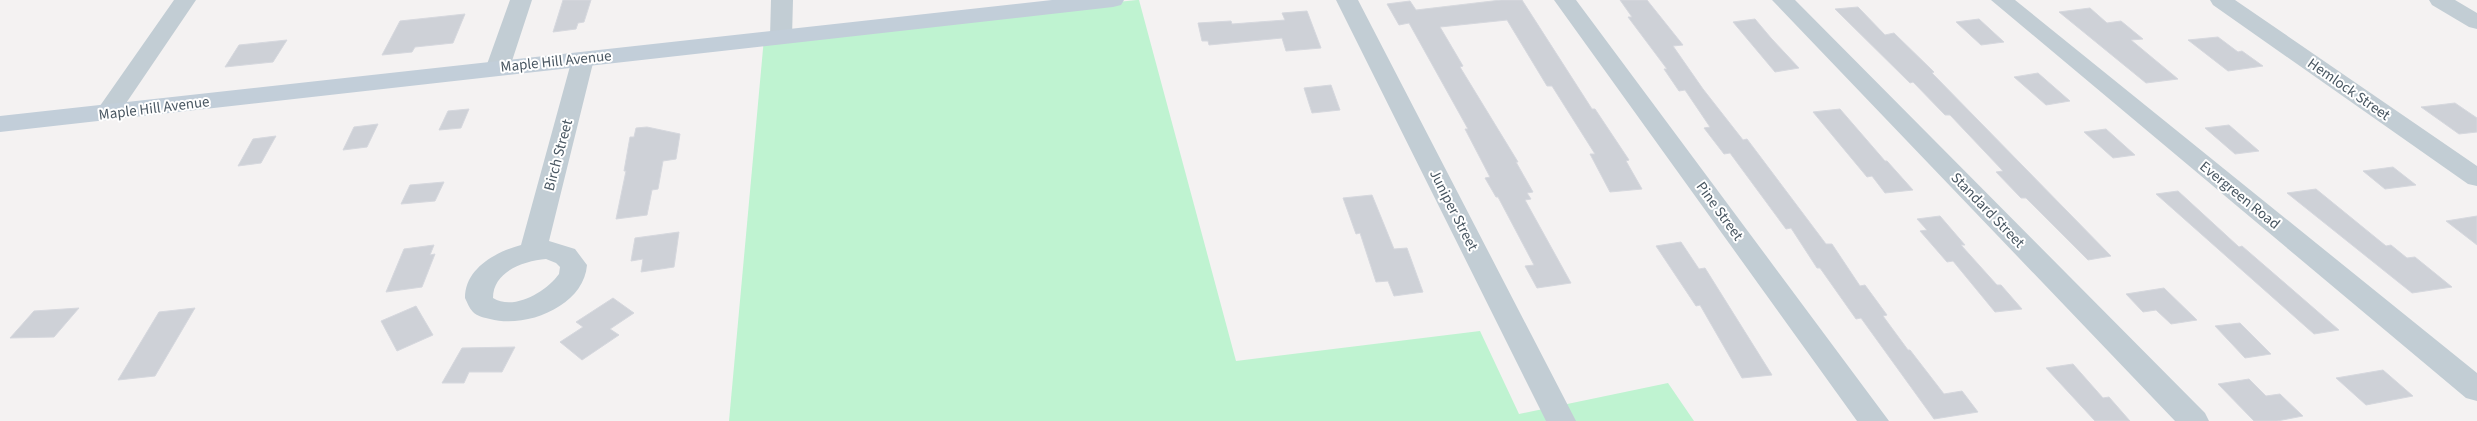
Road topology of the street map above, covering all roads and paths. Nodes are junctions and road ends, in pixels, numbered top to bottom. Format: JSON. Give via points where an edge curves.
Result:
{"nodes":[{"id":1,"x":185,"y":0,"type":"edge"},
{"id":2,"x":521,"y":0,"type":"edge"},
{"id":3,"x":782,"y":0,"type":"edge"},
{"id":4,"x":1113,"y":0,"type":"edge"},
{"id":5,"x":1346,"y":0,"type":"edge"},
{"id":6,"x":1565,"y":0,"type":"edge"},
{"id":7,"x":1783,"y":0,"type":"edge"},
{"id":8,"x":2002,"y":0,"type":"edge"},
{"id":9,"x":2222,"y":0,"type":"edge"},
{"id":10,"x":2440,"y":0,"type":"edge"},
{"id":11,"x":2477,"y":22,"type":"edge"},
{"id":12,"x":781,"y":37,"type":"junction"},
{"id":13,"x":583,"y":59,"type":"junction"},
{"id":14,"x":498,"y":68,"type":"junction"},
{"id":15,"x":108,"y":113,"type":"junction"},
{"id":16,"x":0,"y":124,"type":"edge"},
{"id":17,"x":2477,"y":178,"type":"edge"},
{"id":18,"x":533,"y":251,"type":"dead end"},
{"id":19,"x":2477,"y":390,"type":"edge"},
{"id":20,"x":1561,"y":421,"type":"edge"},
{"id":21,"x":1874,"y":421,"type":"edge"},
{"id":22,"x":2194,"y":421,"type":"edge"}],
"edges":[{"from":1,"to":15,"type":"street"},
{"from":2,"to":14,"type":"street"},
{"from":3,"to":12,"type":"street"},
{"from":4,"to":12,"type":"street","name":"Maple Hill Avenue"},
{"from":5,"to":20,"type":"street","name":"Juniper Street"},
{"from":6,"to":21,"type":"street","name":"Pine Street"},
{"from":7,"to":22,"type":"street","name":"Standard Street"},
{"from":8,"to":19,"type":"street","name":"Evergreen Road"},
{"from":9,"to":17,"type":"street","name":"Hemlock Street"},
{"from":10,"to":11,"type":"street"},
{"from":12,"to":13,"type":"street","name":"Maple Hill Avenue"},
{"from":13,"to":14,"type":"street","name":"Maple Hill Avenue"},
{"from":13,"to":18,"type":"street","name":"Birch Street"},
{"from":14,"to":15,"type":"street","name":"Maple Hill Avenue"},
{"from":15,"to":16,"type":"street","name":"Maple Hill Avenue"}]}
